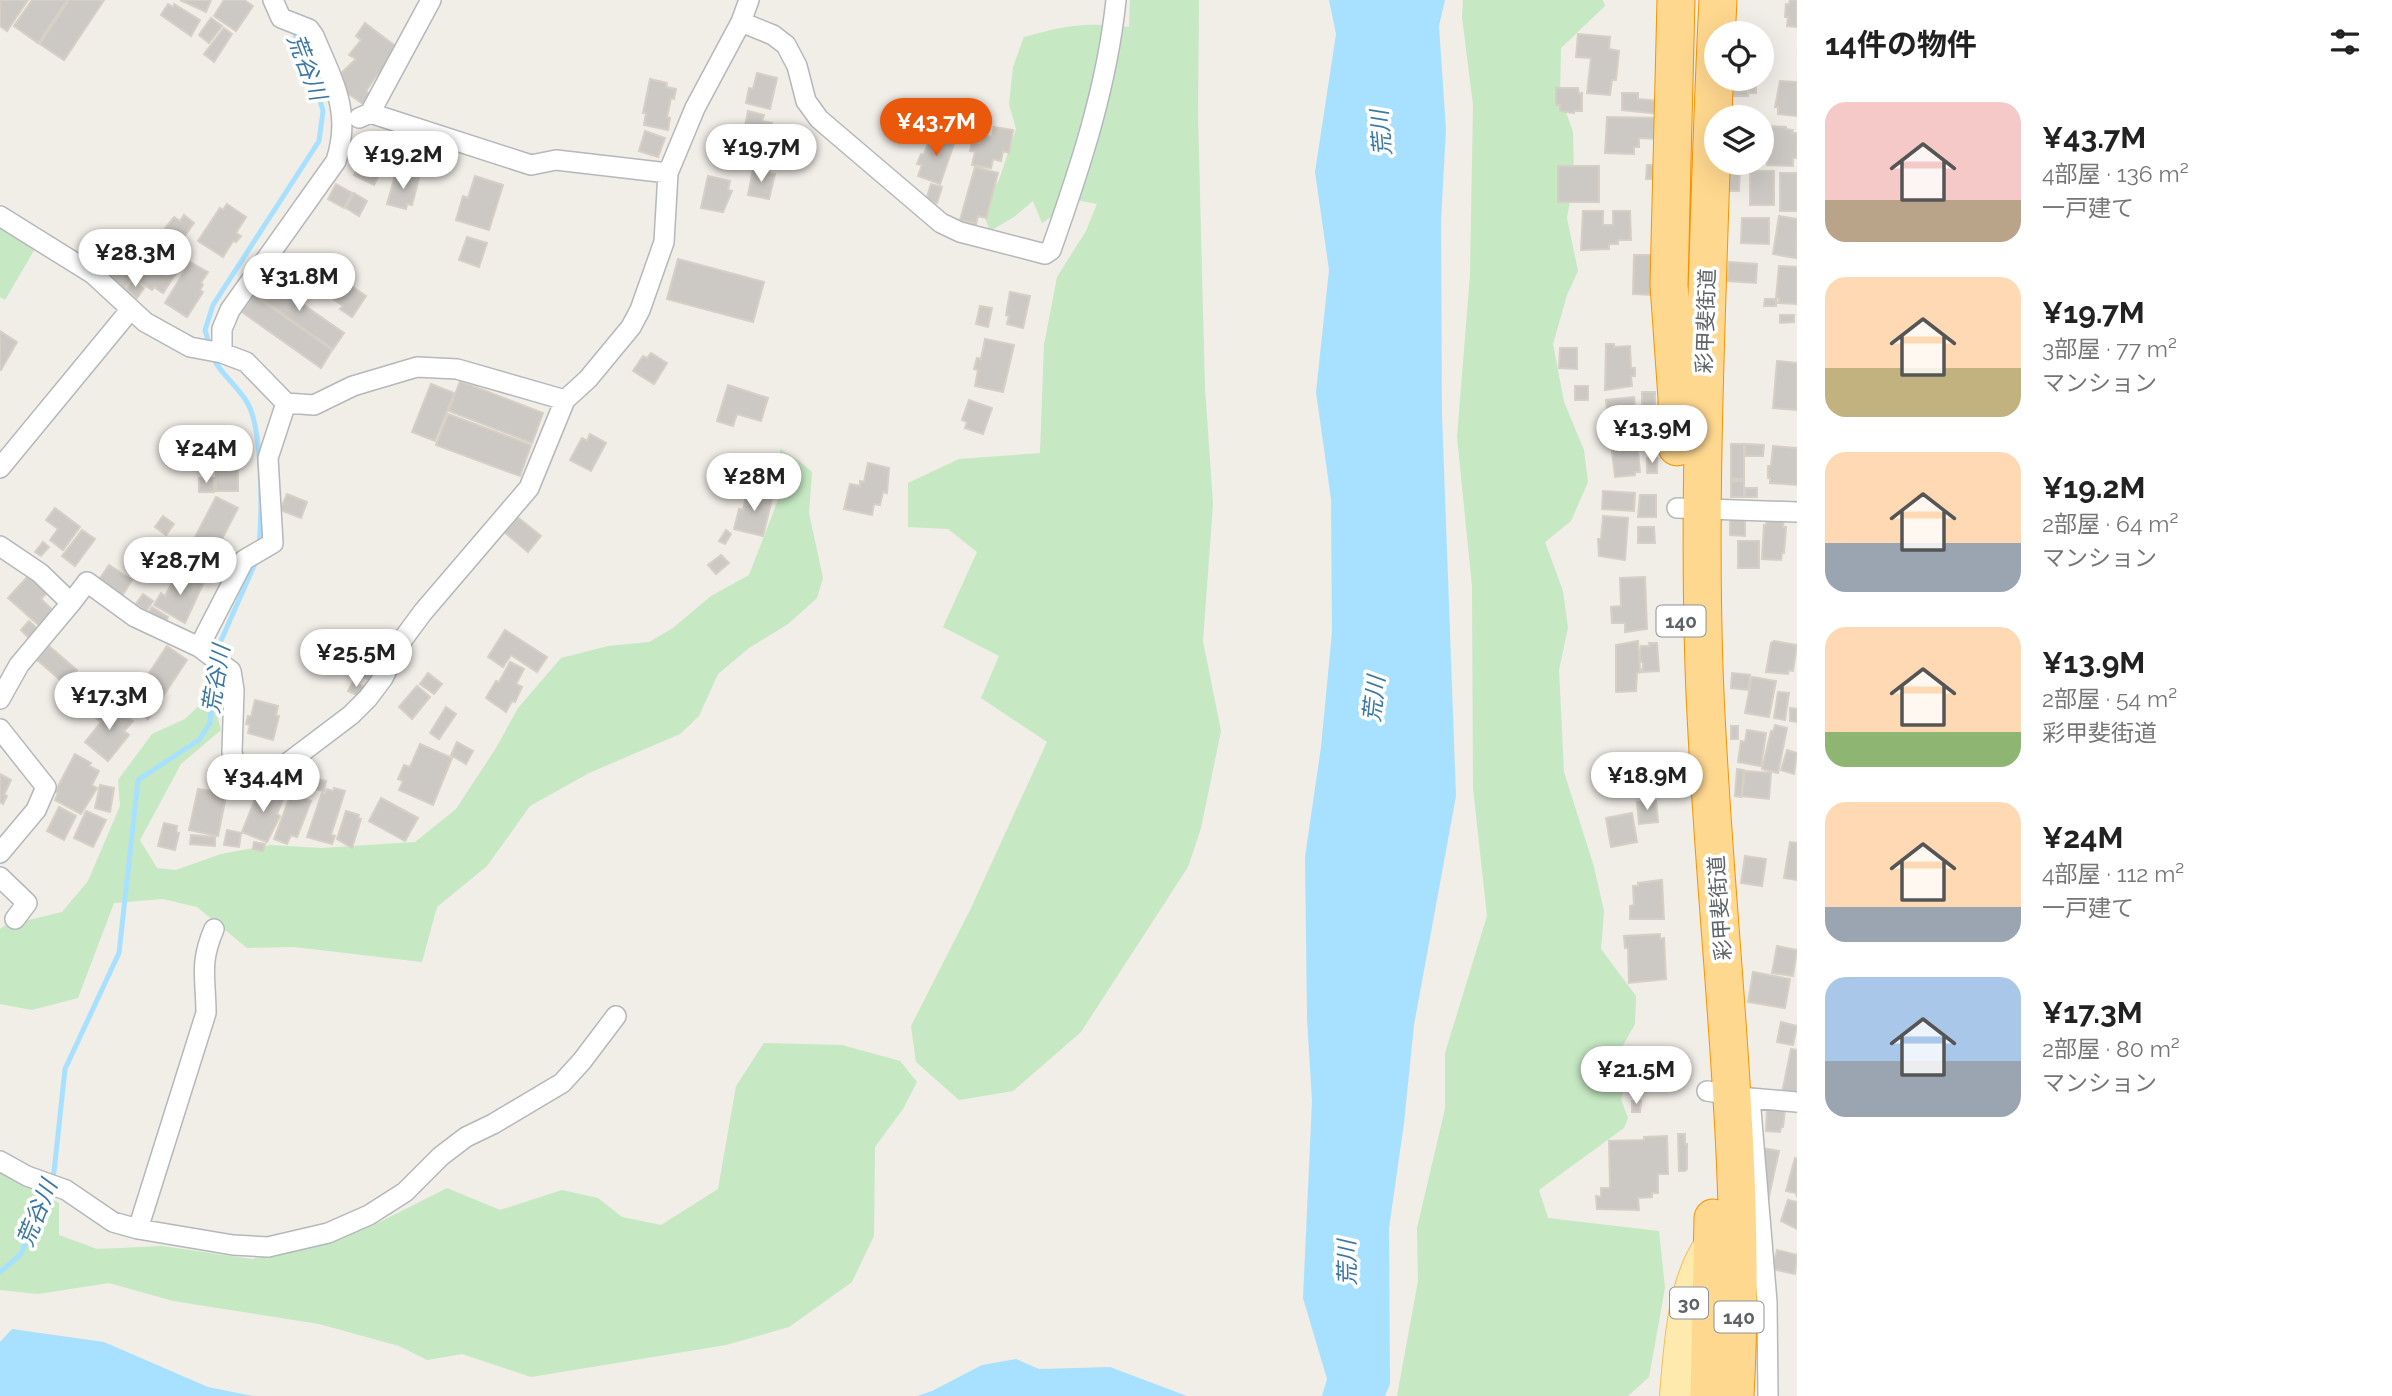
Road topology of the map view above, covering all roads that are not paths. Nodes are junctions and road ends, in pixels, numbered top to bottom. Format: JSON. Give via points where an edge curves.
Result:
{"nodes":[{"id":1,"x":431,"y":0,"type":"edge"},
{"id":2,"x":749,"y":0,"type":"edge"},
{"id":3,"x":1116,"y":0,"type":"edge"},
{"id":4,"x":1676,"y":0,"type":"edge"},
{"id":5,"x":1700,"y":0,"type":"edge"},
{"id":6,"x":1718,"y":0,"type":"edge"},
{"id":7,"x":277,"y":9,"type":"edge"},
{"id":8,"x":741,"y":22,"type":"junction"},
{"id":9,"x":370,"y":113,"type":"junction"},
{"id":10,"x":342,"y":125,"type":"junction"},
{"id":11,"x":668,"y":173,"type":"junction"},
{"id":12,"x":0,"y":216,"type":"edge"},
{"id":13,"x":131,"y":309,"type":"junction"},
{"id":14,"x":222,"y":354,"type":"junction"},
{"id":15,"x":1690,"y":395,"type":"junction"},
{"id":16,"x":565,"y":401,"type":"junction"},
{"id":17,"x":286,"y":403,"type":"junction"},
{"id":18,"x":0,"y":468,"type":"edge"},
{"id":19,"x":1690,"y":508,"type":"junction"},
{"id":20,"x":1797,"y":512,"type":"edge"},
{"id":21,"x":0,"y":546,"type":"edge"},
{"id":22,"x":71,"y":603,"type":"junction"},
{"id":23,"x":199,"y":647,"type":"junction"},
{"id":24,"x":0,"y":699,"type":"edge"},
{"id":25,"x":0,"y":729,"type":"edge"},
{"id":26,"x":0,"y":853,"type":"edge"},
{"id":27,"x":0,"y":877,"type":"edge"},
{"id":28,"x":15,"y":919,"type":"dead end"},
{"id":29,"x":214,"y":929,"type":"dead end"},
{"id":30,"x":616,"y":1016,"type":"dead end"},
{"id":31,"x":1730,"y":1094,"type":"junction"},
{"id":32,"x":1797,"y":1102,"type":"edge"},
{"id":33,"x":0,"y":1161,"type":"edge"},
{"id":34,"x":138,"y":1229,"type":"junction"},
{"id":35,"x":1726,"y":1239,"type":"junction"},
{"id":36,"x":1676,"y":1396,"type":"edge"},
{"id":37,"x":1709,"y":1396,"type":"edge"},
{"id":38,"x":1735,"y":1396,"type":"edge"},
{"id":39,"x":1768,"y":1396,"type":"edge"}],
"edges":[{"from":1,"to":9,"type":"street"},
{"from":2,"to":8,"type":"street"},
{"from":3,"to":8,"type":"street","via":[[1108,60],[1085,152],[1051,250],[1045,254],[942,223],[819,119],[807,101],[786,45]]},
{"from":4,"to":15,"type":"highway","name":"彩甲斐街道","number":"140","via":[[1669,285]]},
{"from":5,"to":15,"type":"highway","number":"140"},
{"from":6,"to":15,"type":"highway","name":"彩甲斐街道","number":"140"},
{"from":7,"to":10,"type":"street","via":[[309,29],[337,90]]},
{"from":8,"to":11,"type":"street","via":[[695,108]]},
{"from":9,"to":10,"type":"street"},
{"from":9,"to":11,"type":"street","via":[[531,165],[556,160]]},
{"from":10,"to":14,"type":"street","via":[[335,161],[230,310],[222,329]]},
{"from":11,"to":16,"type":"street","via":[[663,242],[640,310],[588,380]]},
{"from":12,"to":13,"type":"street","via":[[93,274]]},
{"from":13,"to":14,"type":"street","via":[[190,347]]},
{"from":13,"to":18,"type":"street"},
{"from":14,"to":17,"type":"street","via":[[246,362]]},
{"from":15,"to":19,"type":"highway","name":"彩甲斐街道","number":"140"},
{"from":16,"to":17,"type":"street","via":[[457,369],[417,368],[353,386],[314,405]]},
{"from":16,"to":23,"type":"street","via":[[529,488],[423,612],[376,688],[351,715],[273,774],[246,769],[234,761],[231,671]]},
{"from":17,"to":23,"type":"street","via":[[268,458],[273,543],[244,561]]},
{"from":19,"to":20,"type":"street"},
{"from":19,"to":31,"type":"highway","name":"彩甲斐街道","number":"140","via":[[1684,721]]},
{"from":21,"to":22,"type":"street","via":[[40,573]]},
{"from":22,"to":23,"type":"street","via":[[87,582],[135,617]]},
{"from":22,"to":24,"type":"street","via":[[19,665]]},
{"from":25,"to":26,"type":"street","via":[[46,787],[36,810]]},
{"from":27,"to":28,"type":"street","via":[[27,903]]},
{"from":29,"to":34,"type":"street","via":[[202,964],[206,1013]]},
{"from":30,"to":34,"type":"street","via":[[562,1083],[466,1137],[405,1192],[369,1215],[328,1233],[268,1247]]},
{"from":31,"to":32,"type":"street"},
{"from":31,"to":35,"type":"highway","name":"彩甲斐街道","number":"140"},
{"from":31,"to":39,"type":"street","via":[[1767,1302]]},
{"from":33,"to":34,"type":"street","via":[[66,1191],[113,1222]]},
{"from":35,"to":36,"type":"main road","number":"30","via":[[1700,1260]]},
{"from":35,"to":37,"type":"highway","name":"彩甲斐街道","number":"140"},
{"from":35,"to":38,"type":"highway","name":"彩甲斐街道","number":"140","via":[[1739,1325]]}]}
